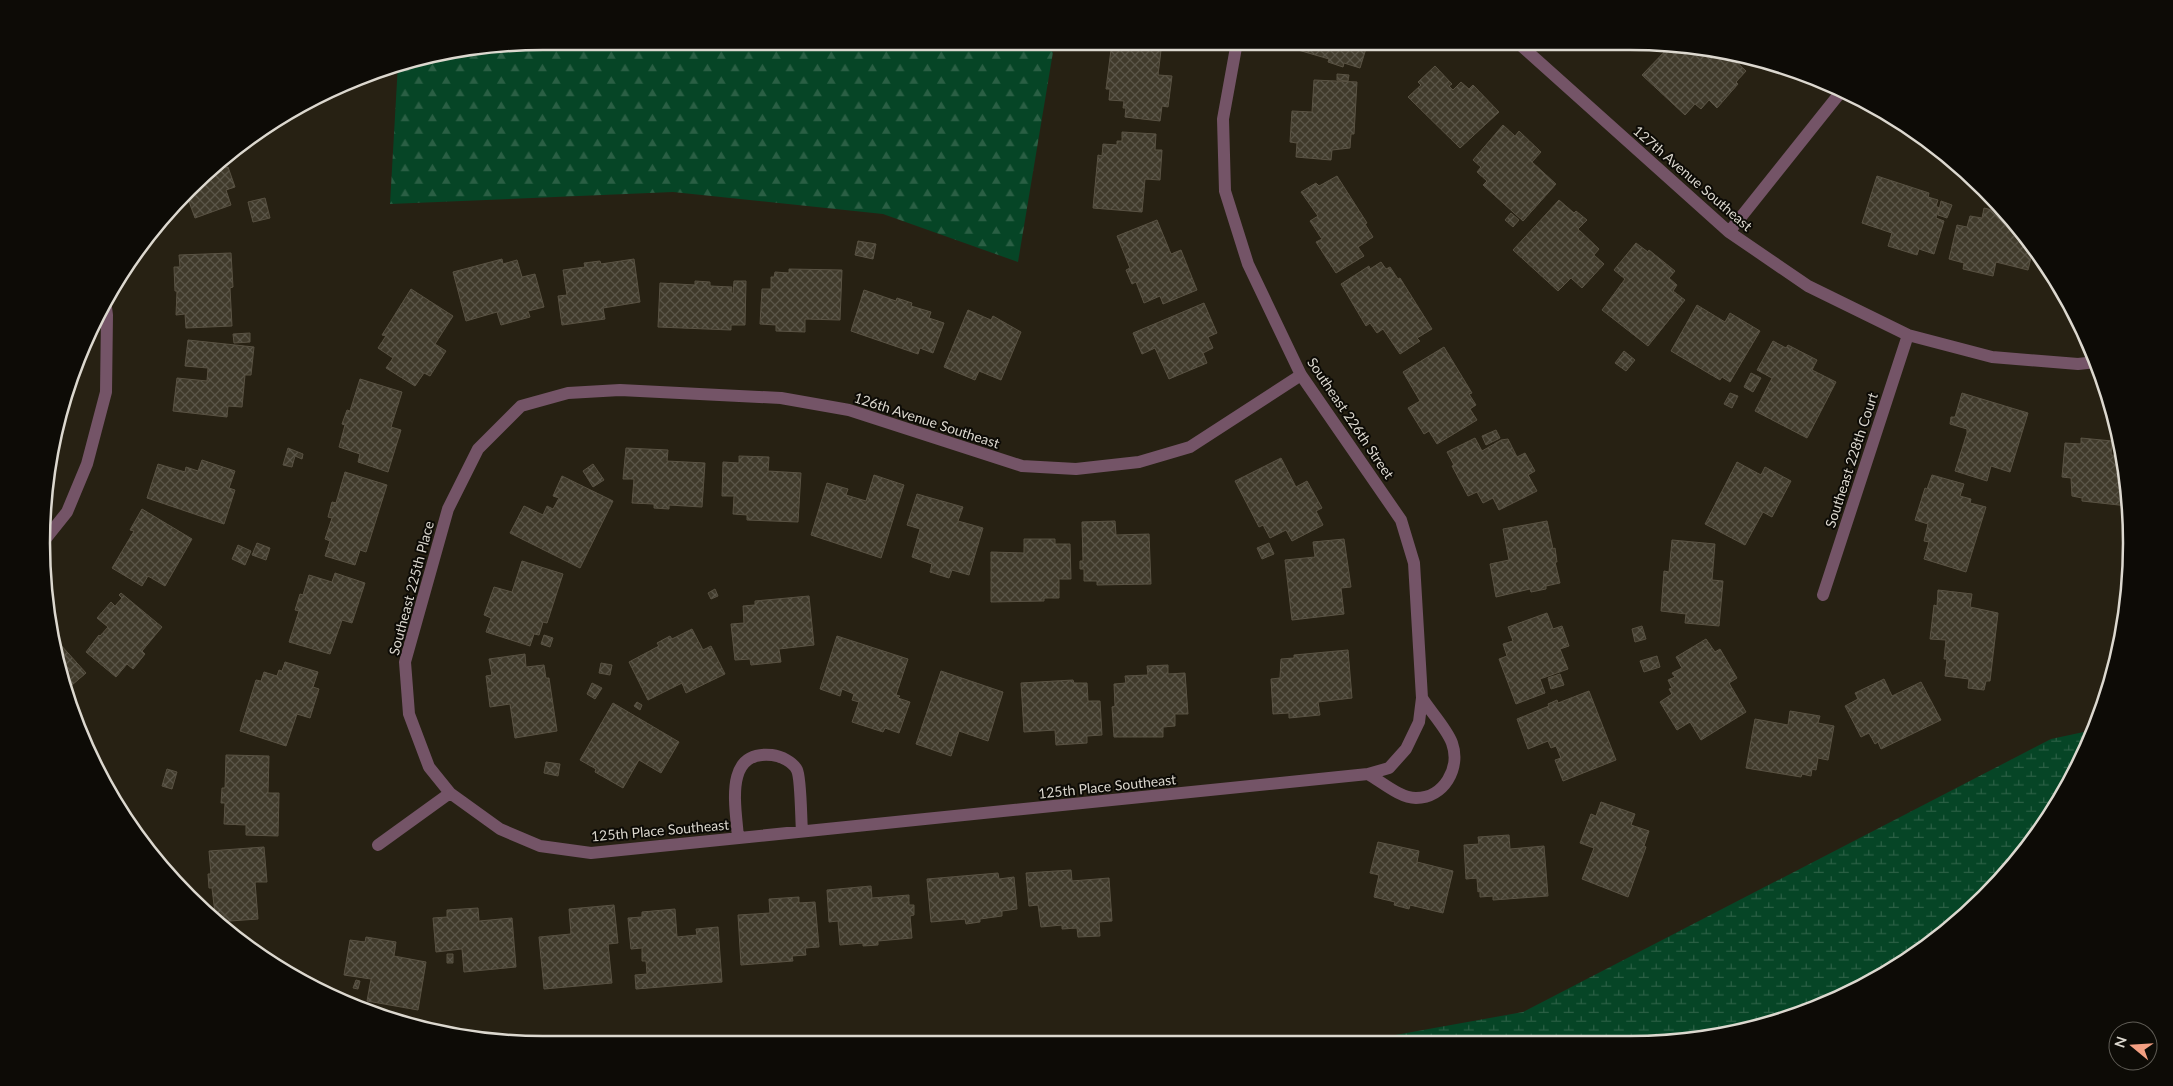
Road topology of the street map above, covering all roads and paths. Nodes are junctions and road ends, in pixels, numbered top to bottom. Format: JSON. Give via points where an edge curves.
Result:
{"nodes":[{"id":1,"x":1236,"y":50,"type":"edge"},
{"id":2,"x":1526,"y":50,"type":"edge"},
{"id":3,"x":1837,"y":96,"type":"edge"},
{"id":4,"x":1729,"y":232,"type":"junction"},
{"id":5,"x":107,"y":314,"type":"edge"},
{"id":6,"x":1908,"y":335,"type":"junction"},
{"id":7,"x":2088,"y":363,"type":"edge"},
{"id":8,"x":1301,"y":374,"type":"junction"},
{"id":9,"x":521,"y":406,"type":"joint"},
{"id":10,"x":50,"y":532,"type":"edge"},
{"id":11,"x":1823,"y":595,"type":"dead end"},
{"id":12,"x":1422,"y":698,"type":"junction"},
{"id":13,"x":1406,"y":749,"type":"joint"},
{"id":14,"x":1368,"y":774,"type":"junction"},
{"id":15,"x":450,"y":793,"type":"junction"},
{"id":16,"x":802,"y":831,"type":"junction"},
{"id":17,"x":738,"y":838,"type":"junction"},
{"id":18,"x":378,"y":845,"type":"dead end"}],
"edges":[{"from":1,"to":8,"type":"street","name":"Southeast 226th Street","via":[[1223,119],[1225,191],[1248,264]]},
{"from":2,"to":4,"type":"street","name":"127th Avenue Southeast"},
{"from":3,"to":4,"type":"street"},
{"from":4,"to":6,"type":"street","name":"127th Avenue Southeast","via":[[1808,286]]},
{"from":5,"to":10,"type":"street","via":[[106,392],[87,464],[66,512]]},
{"from":6,"to":7,"type":"street","name":"127th Avenue Southeast","via":[[1992,357]]},
{"from":6,"to":11,"type":"street","name":"Southeast 228th Court"},
{"from":8,"to":9,"type":"street","name":"126th Avenue Southeast","via":[[1190,447],[1139,462],[1076,469],[1022,466],[849,410],[781,398],[620,390],[568,393]]},
{"from":8,"to":12,"type":"street","name":"Southeast 226th Street","via":[[1401,520],[1414,563]]},
{"from":9,"to":15,"type":"street","name":"Southeast 225th Place","via":[[478,449],[448,509],[405,662],[409,714],[429,767]]},
{"from":12,"to":13,"type":"street","name":"Southeast 226th Street","via":[[1419,722]]},
{"from":12,"to":14,"type":"street","via":[[1452,742],[1453,771],[1445,785],[1431,795],[1416,798],[1403,795]]},
{"from":13,"to":14,"type":"street","name":"125th Place Southeast","via":[[1389,768]]},
{"from":14,"to":16,"type":"street","name":"125th Place Southeast"},
{"from":15,"to":17,"type":"street","name":"125th Place Southeast","via":[[500,829],[540,846],[591,853]]},
{"from":15,"to":18,"type":"street"},
{"from":16,"to":17,"type":"street","name":"125th Place Southeast"},
{"from":16,"to":17,"type":"street","name":"125th Place Southeast","via":[[798,771],[786,759],[760,754],[738,769],[735,787]]}]}
